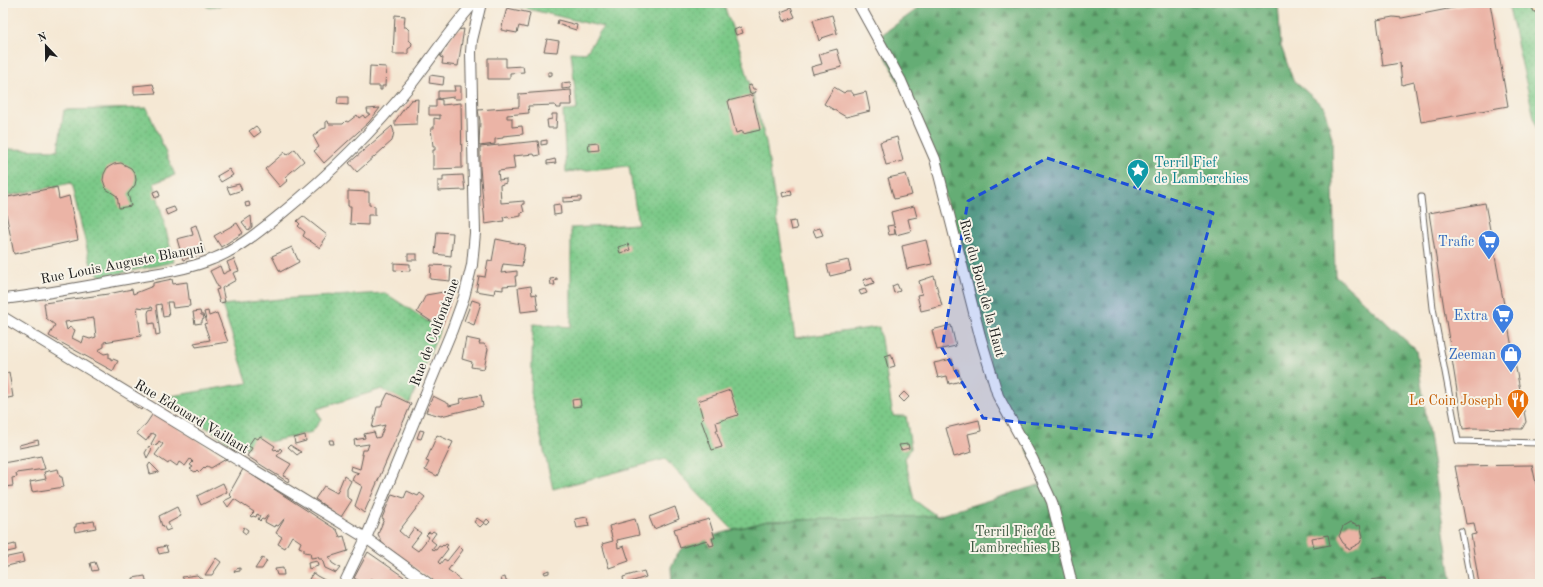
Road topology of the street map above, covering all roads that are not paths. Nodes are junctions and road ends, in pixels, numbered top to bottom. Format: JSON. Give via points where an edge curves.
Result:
{"nodes":[{"id":1,"x":474,"y":3,"type":"edge"},
{"id":2,"x":481,"y":3,"type":"edge"},
{"id":3,"x":858,"y":3,"type":"edge"},
{"id":4,"x":1421,"y":196,"type":"dead end"},
{"id":5,"x":3,"y":299,"type":"edge"},
{"id":6,"x":3,"y":317,"type":"edge"},
{"id":7,"x":1540,"y":442,"type":"edge"},
{"id":8,"x":1461,"y":531,"type":"dead end"},
{"id":9,"x":366,"y":538,"type":"junction"},
{"id":10,"x":344,"y":584,"type":"edge"},
{"id":11,"x":429,"y":584,"type":"edge"},
{"id":12,"x":1072,"y":584,"type":"edge"},
{"id":13,"x":1471,"y":584,"type":"edge"}],
"edges":[{"from":1,"to":5,"type":"street","name":"Rue Louis Auguste Blanqui","via":[[378,123],[293,204],[229,252],[203,264],[180,269]]},
{"from":2,"to":9,"type":"street","name":"Rue de Colfontaine","via":[[471,52],[475,233],[472,265],[452,330]]},
{"from":3,"to":12,"type":"street","name":"Rue du Bout de la Haut","via":[[901,81],[935,159],[998,396],[1033,460],[1052,502]]},
{"from":4,"to":7,"type":"lane","via":[[1433,308],[1458,441]]},
{"from":6,"to":9,"type":"street","name":"Rue Edouard Vaillant"},
{"from":8,"to":13,"type":"lane"},
{"from":9,"to":10,"type":"street","name":"Rue de Colfontaine"},
{"from":9,"to":11,"type":"street","name":"Rue Edouard Vaillant"}]}
